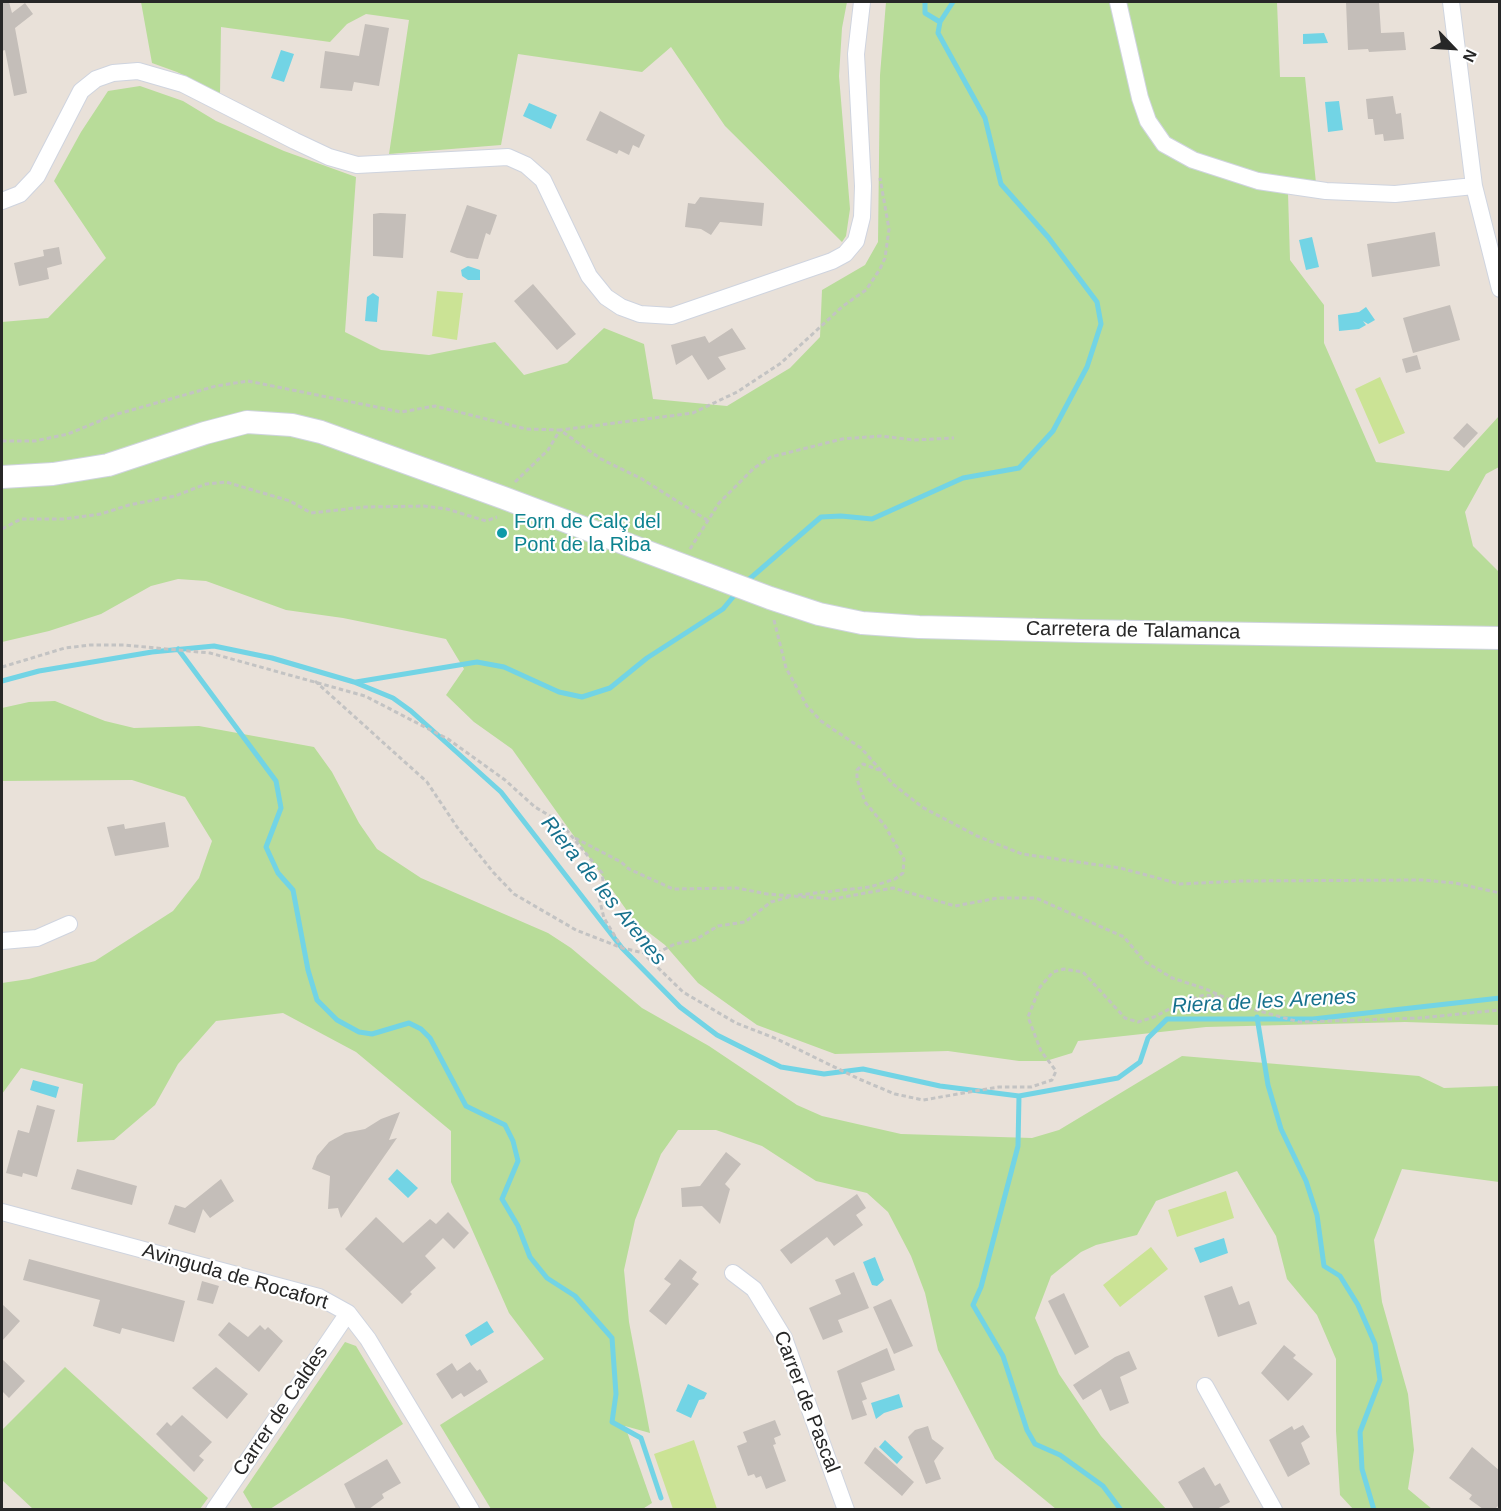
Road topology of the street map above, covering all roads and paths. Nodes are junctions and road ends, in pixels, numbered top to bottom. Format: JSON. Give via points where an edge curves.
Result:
{"nodes":[{"id":1,"x":862,"y":2,"type":"edge"},
{"id":2,"x":1118,"y":2,"type":"edge"},
{"id":3,"x":1451,"y":2,"type":"edge"},
{"id":4,"x":879,"y":171,"type":"dead end"},
{"id":5,"x":1474,"y":186,"type":"junction"},
{"id":6,"x":2,"y":201,"type":"edge"},
{"id":7,"x":1500,"y":289,"type":"edge"},
{"id":8,"x":560,"y":430,"type":"junction"},
{"id":9,"x":954,"y":438,"type":"dead end"},
{"id":10,"x":2,"y":477,"type":"edge"},
{"id":11,"x":504,"y":498,"type":"junction"},
{"id":12,"x":706,"y":520,"type":"junction"},
{"id":13,"x":2,"y":529,"type":"edge"},
{"id":14,"x":667,"y":560,"type":"junction"},
{"id":15,"x":770,"y":598,"type":"junction"},
{"id":16,"x":1500,"y":638,"type":"edge"},
{"id":17,"x":2,"y":667,"type":"edge"},
{"id":18,"x":315,"y":681,"type":"junction"},
{"id":19,"x":881,"y":771,"type":"junction"},
{"id":20,"x":575,"y":838,"type":"junction"},
{"id":21,"x":1500,"y":893,"type":"edge"},
{"id":22,"x":794,"y":896,"type":"junction"},
{"id":23,"x":69,"y":924,"type":"dead end"},
{"id":24,"x":2,"y":941,"type":"edge"},
{"id":25,"x":622,"y":948,"type":"junction"},
{"id":26,"x":645,"y":956,"type":"junction"},
{"id":27,"x":1222,"y":997,"type":"junction"},
{"id":28,"x":1500,"y":1010,"type":"edge"},
{"id":29,"x":2,"y":1212,"type":"edge"},
{"id":30,"x":733,"y":1273,"type":"dead end"},
{"id":31,"x":348,"y":1313,"type":"junction"},
{"id":32,"x":1204,"y":1386,"type":"dead end"},
{"id":33,"x":214,"y":1509,"type":"edge"},
{"id":34,"x":471,"y":1509,"type":"edge"},
{"id":35,"x":846,"y":1509,"type":"edge"},
{"id":36,"x":1274,"y":1509,"type":"edge"}],
"edges":[{"from":1,"to":6,"type":"street","via":[[856,54],[863,186],[856,241],[832,261],[672,316],[640,314],[606,297],[589,276],[543,180],[526,165],[508,157],[357,165],[294,141],[183,84],[138,72],[113,73],[96,79],[81,92],[37,176],[20,194]]},
{"from":2,"to":5,"type":"street","via":[[1148,121],[1164,144],[1193,160],[1258,181],[1326,191],[1395,194]]},
{"from":3,"to":5,"type":"street"},
{"from":4,"to":8,"type":"path","via":[[889,229],[883,264],[866,290],[781,363],[737,392],[693,413]]},
{"from":5,"to":7,"type":"street"},
{"from":8,"to":11,"type":"path","via":[[548,450],[515,481]]},
{"from":8,"to":12,"type":"path","via":[[601,459],[642,479]]},
{"from":9,"to":12,"type":"path","via":[[936,441],[881,436],[794,449],[754,468]]},
{"from":10,"to":11,"type":"street","name":"Carretera de Talamanca","via":[[108,465],[232,425],[264,423],[321,432]]},
{"from":11,"to":13,"type":"path","via":[[497,517],[486,521],[424,506],[311,513],[290,501],[226,482],[206,484],[175,496],[101,514],[21,519]]},
{"from":11,"to":14,"type":"street","name":"Carretera de Talamanca"},
{"from":12,"to":14,"type":"path","via":[[692,548]]},
{"from":14,"to":15,"type":"street","name":"Carretera de Talamanca"},
{"from":15,"to":16,"type":"street","name":"Carretera de Talamanca","via":[[841,619],[920,627]]},
{"from":15,"to":19,"type":"path","via":[[786,668],[807,706],[821,721],[861,748]]},
{"from":17,"to":18,"type":"path","via":[[65,648],[123,645],[210,653]]},
{"from":18,"to":20,"type":"path","via":[[365,696],[448,738],[534,807],[560,822]]},
{"from":18,"to":25,"type":"path","via":[[427,782],[457,827],[514,894],[576,930]]},
{"from":19,"to":21,"type":"path","via":[[922,807],[976,836],[1022,854],[1120,868],[1180,884],[1423,880]]},
{"from":19,"to":22,"type":"path","via":[[863,764],[857,770],[857,779],[865,802],[904,859],[903,873],[870,887]]},
{"from":20,"to":22,"type":"path","via":[[673,889],[737,888]]},
{"from":20,"to":25,"type":"path","via":[[602,873],[598,894],[604,918]]},
{"from":22,"to":26,"type":"path","via":[[771,902],[745,922],[718,926],[694,940]]},
{"from":22,"to":27,"type":"path","via":[[833,898],[893,888],[955,906],[998,898],[1036,898],[1124,937],[1144,961],[1172,978]]},
{"from":23,"to":24,"type":"street","via":[[37,938]]},
{"from":25,"to":26,"type":"path"},
{"from":26,"to":27,"type":"path","via":[[683,992],[736,1023],[868,1083],[923,1100],[1031,1087],[1052,1080],[1056,1071],[1041,1052],[1028,1017],[1036,994],[1053,972],[1083,972],[1125,1018],[1138,1022],[1204,995]]},
{"from":27,"to":28,"type":"path","via":[[1299,1022],[1419,1018]]},
{"from":29,"to":31,"type":"street","name":"Avinguda de Rocafort","via":[[319,1297]]},
{"from":30,"to":35,"type":"street","name":"Carrer de Pascal","via":[[754,1290],[784,1338]]},
{"from":31,"to":33,"type":"street","name":"Carrer de Caldes"},
{"from":31,"to":34,"type":"street","name":"Avinguda de Rocafort","via":[[368,1339]]},
{"from":32,"to":36,"type":"street"}]}
